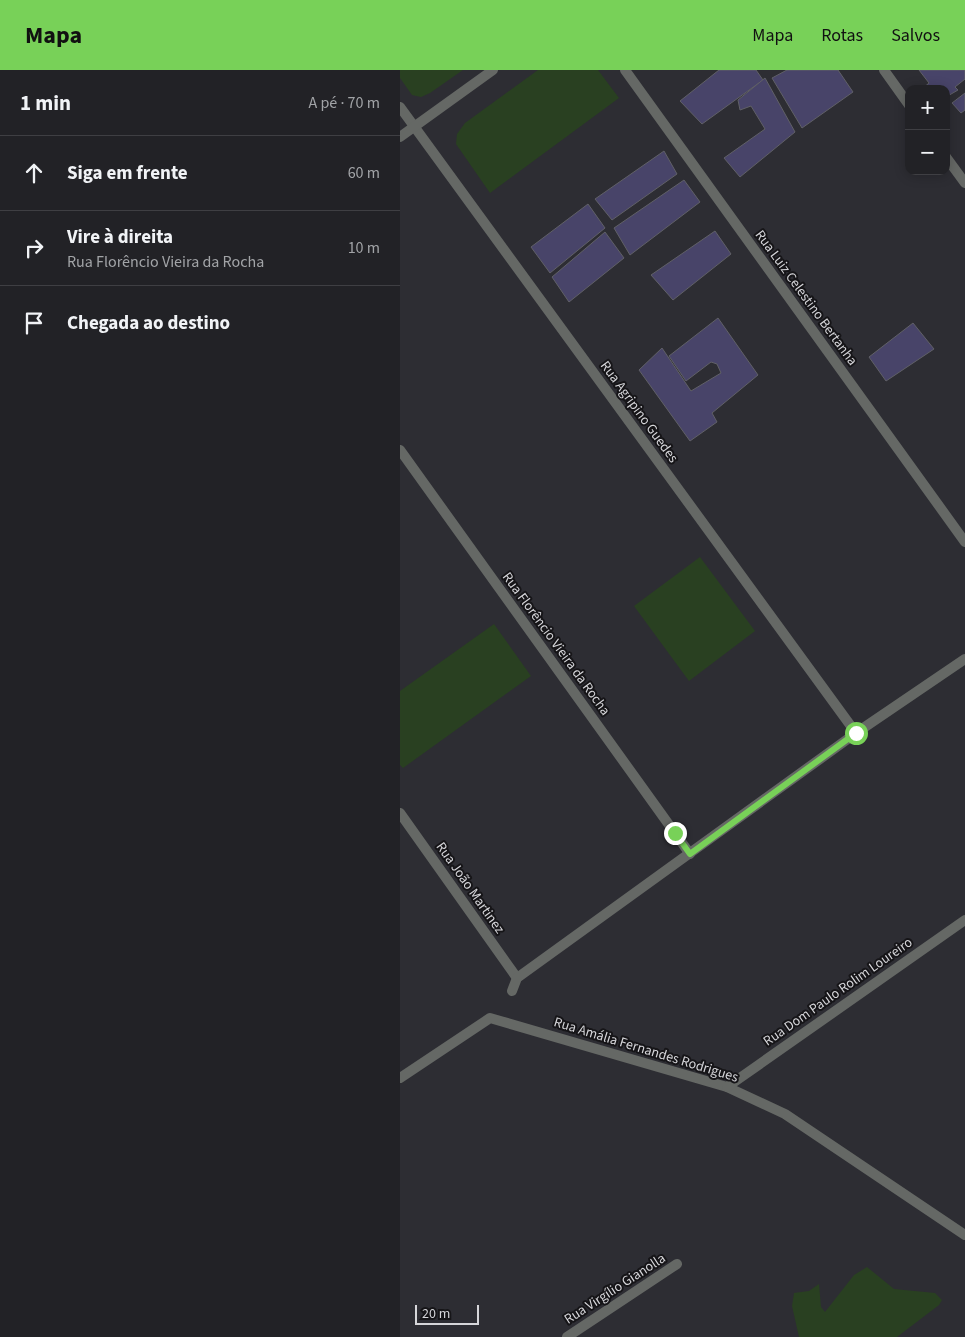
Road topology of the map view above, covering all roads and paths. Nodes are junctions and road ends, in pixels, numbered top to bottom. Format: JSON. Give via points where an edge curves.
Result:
{"nodes":[{"id":1,"x":493,"y":70,"type":"edge"},
{"id":2,"x":625,"y":70,"type":"edge"},
{"id":3,"x":884,"y":70,"type":"edge"},
{"id":4,"x":905,"y":99,"type":"edge"},
{"id":5,"x":400,"y":107,"type":"edge"},
{"id":6,"x":414,"y":127,"type":"junction"},
{"id":7,"x":400,"y":137,"type":"edge"},
{"id":8,"x":950,"y":161,"type":"edge"},
{"id":9,"x":965,"y":182,"type":"edge"},
{"id":10,"x":400,"y":450,"type":"edge"},
{"id":11,"x":965,"y":542,"type":"edge"},
{"id":12,"x":965,"y":659,"type":"edge"},
{"id":13,"x":856,"y":733,"type":"junction"},
{"id":14,"x":400,"y":813,"type":"edge"},
{"id":15,"x":690,"y":854,"type":"junction"},
{"id":16,"x":965,"y":920,"type":"edge"},
{"id":17,"x":517,"y":978,"type":"junction"},
{"id":18,"x":512,"y":991,"type":"dead end"},
{"id":19,"x":400,"y":1078,"type":"edge"},
{"id":20,"x":727,"y":1087,"type":"junction"},
{"id":21,"x":965,"y":1235,"type":"edge"},
{"id":22,"x":677,"y":1264,"type":"dead end"},
{"id":23,"x":567,"y":1337,"type":"edge"}],
"edges":[{"from":1,"to":6,"type":"street"},
{"from":2,"to":11,"type":"street","name":"Rua Luiz Celestino Bertanha"},
{"from":3,"to":4,"type":"street"},
{"from":5,"to":6,"type":"street","name":"Rua Agripino Guedes"},
{"from":6,"to":7,"type":"street"},
{"from":6,"to":13,"type":"street","name":"Rua Agripino Guedes"},
{"from":8,"to":9,"type":"street"},
{"from":10,"to":15,"type":"street","name":"Rua Florêncio Vieira da Rocha"},
{"from":12,"to":13,"type":"street"},
{"from":13,"to":15,"type":"street"},
{"from":14,"to":17,"type":"street","name":"Rua João Martinez"},
{"from":15,"to":17,"type":"street"},
{"from":16,"to":20,"type":"street","name":"Rua Dom Paulo Rolim Loureiro"},
{"from":17,"to":18,"type":"street"},
{"from":19,"to":20,"type":"street","name":"Rua Amália Fernandes Rodrigues","via":[[490,1018]]},
{"from":20,"to":21,"type":"street","name":"Rua Amália Fernandes Rodrigues","via":[[785,1114]]},
{"from":22,"to":23,"type":"street","name":"Rua Virgílio Gianolla"}]}
